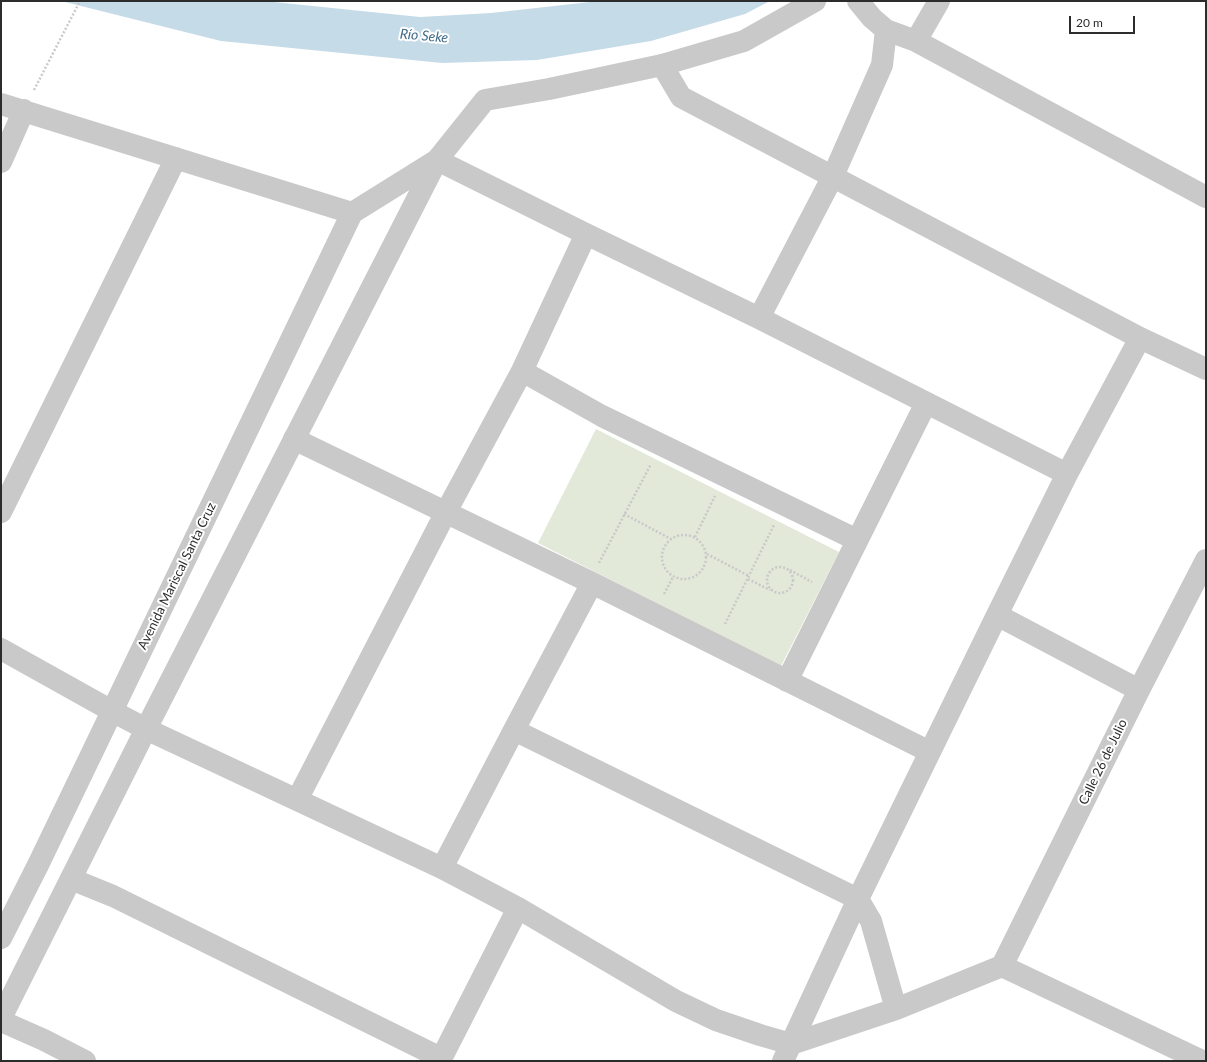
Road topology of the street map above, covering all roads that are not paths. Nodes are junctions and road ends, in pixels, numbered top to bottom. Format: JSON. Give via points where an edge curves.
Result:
{"nodes":[{"id":1,"x":815,"y":1,"type":"edge"},
{"id":2,"x":858,"y":1,"type":"edge"},
{"id":3,"x":939,"y":1,"type":"edge"},
{"id":4,"x":886,"y":30,"type":"junction"},
{"id":5,"x":916,"y":41,"type":"junction"},
{"id":6,"x":662,"y":65,"type":"junction"},
{"id":7,"x":1,"y":104,"type":"edge"},
{"id":8,"x":24,"y":110,"type":"junction"},
{"id":9,"x":176,"y":158,"type":"junction"},
{"id":10,"x":437,"y":160,"type":"junction"},
{"id":11,"x":1,"y":162,"type":"edge"},
{"id":12,"x":833,"y":176,"type":"junction"},
{"id":13,"x":1206,"y":197,"type":"edge"},
{"id":14,"x":352,"y":213,"type":"junction"},
{"id":15,"x":586,"y":234,"type":"junction"},
{"id":16,"x":759,"y":318,"type":"junction"},
{"id":17,"x":1140,"y":338,"type":"junction"},
{"id":18,"x":1206,"y":369,"type":"edge"},
{"id":19,"x":522,"y":371,"type":"junction"},
{"id":20,"x":926,"y":403,"type":"junction"},
{"id":21,"x":294,"y":439,"type":"junction"},
{"id":22,"x":1067,"y":474,"type":"junction"},
{"id":23,"x":1,"y":512,"type":"edge"},
{"id":24,"x":446,"y":512,"type":"junction"},
{"id":25,"x":857,"y":540,"type":"junction"},
{"id":26,"x":1206,"y":560,"type":"edge"},
{"id":27,"x":595,"y":574,"type":"junction"},
{"id":28,"x":997,"y":615,"type":"junction"},
{"id":29,"x":1,"y":649,"type":"edge"},
{"id":30,"x":787,"y":681,"type":"junction"},
{"id":31,"x":1139,"y":690,"type":"junction"},
{"id":32,"x":112,"y":711,"type":"junction"},
{"id":33,"x":146,"y":729,"type":"junction"},
{"id":34,"x":514,"y":730,"type":"junction"},
{"id":35,"x":930,"y":752,"type":"junction"},
{"id":36,"x":297,"y":800,"type":"junction"},
{"id":37,"x":442,"y":868,"type":"junction"},
{"id":38,"x":72,"y":879,"type":"junction"},
{"id":39,"x":858,"y":899,"type":"junction"},
{"id":40,"x":518,"y":908,"type":"junction"},
{"id":41,"x":1,"y":938,"type":"edge"},
{"id":42,"x":1002,"y":966,"type":"junction"},
{"id":43,"x":896,"y":1009,"type":"junction"},
{"id":44,"x":1,"y":1018,"type":"edge"},
{"id":45,"x":1,"y":1021,"type":"edge"},
{"id":46,"x":787,"y":1053,"type":"edge"},
{"id":47,"x":441,"y":1059,"type":"edge"},
{"id":48,"x":86,"y":1061,"type":"edge"},
{"id":49,"x":1202,"y":1061,"type":"edge"}],
"edges":[{"from":1,"to":6,"type":"street","via":[[744,40]]},
{"from":2,"to":4,"type":"street"},
{"from":3,"to":5,"type":"street"},
{"from":4,"to":5,"type":"street"},
{"from":4,"to":12,"type":"street","via":[[882,65]]},
{"from":5,"to":13,"type":"street"},
{"from":6,"to":10,"type":"street","via":[[485,100]]},
{"from":6,"to":12,"type":"street","via":[[681,97]]},
{"from":7,"to":8,"type":"street"},
{"from":8,"to":9,"type":"street"},
{"from":8,"to":11,"type":"street"},
{"from":9,"to":14,"type":"street"},
{"from":9,"to":23,"type":"street"},
{"from":10,"to":14,"type":"street"},
{"from":10,"to":15,"type":"street"},
{"from":10,"to":21,"type":"street"},
{"from":12,"to":16,"type":"street"},
{"from":12,"to":17,"type":"street"},
{"from":14,"to":32,"type":"street","name":"Avenida Mariscal Santa Cruz"},
{"from":15,"to":16,"type":"street"},
{"from":15,"to":19,"type":"street"},
{"from":16,"to":20,"type":"street"},
{"from":17,"to":18,"type":"street"},
{"from":17,"to":22,"type":"street"},
{"from":19,"to":24,"type":"street"},
{"from":19,"to":25,"type":"street","via":[[602,416]]},
{"from":20,"to":22,"type":"street"},
{"from":20,"to":25,"type":"street"},
{"from":21,"to":24,"type":"street"},
{"from":21,"to":33,"type":"street"},
{"from":22,"to":28,"type":"street"},
{"from":24,"to":27,"type":"street"},
{"from":24,"to":36,"type":"street"},
{"from":25,"to":30,"type":"street"},
{"from":26,"to":31,"type":"street","name":"Calle 26 de Julio"},
{"from":27,"to":30,"type":"street"},
{"from":27,"to":34,"type":"street"},
{"from":28,"to":31,"type":"street"},
{"from":28,"to":35,"type":"street"},
{"from":29,"to":32,"type":"street"},
{"from":30,"to":35,"type":"street"},
{"from":31,"to":42,"type":"street","name":"Calle 26 de Julio"},
{"from":32,"to":33,"type":"street"},
{"from":32,"to":41,"type":"street","name":"Avenida Mariscal Santa Cruz"},
{"from":33,"to":36,"type":"street"},
{"from":33,"to":38,"type":"street"},
{"from":34,"to":37,"type":"street"},
{"from":34,"to":39,"type":"street"},
{"from":35,"to":39,"type":"street"},
{"from":36,"to":37,"type":"street"},
{"from":37,"to":40,"type":"street"},
{"from":38,"to":44,"type":"street"},
{"from":38,"to":47,"type":"street","via":[[113,896]]},
{"from":39,"to":43,"type":"street","via":[[871,921]]},
{"from":39,"to":46,"type":"street"},
{"from":40,"to":46,"type":"street","via":[[676,1000]]},
{"from":40,"to":47,"type":"street"},
{"from":42,"to":43,"type":"street"},
{"from":42,"to":49,"type":"street"},
{"from":43,"to":46,"type":"street"},
{"from":45,"to":48,"type":"street"}]}
